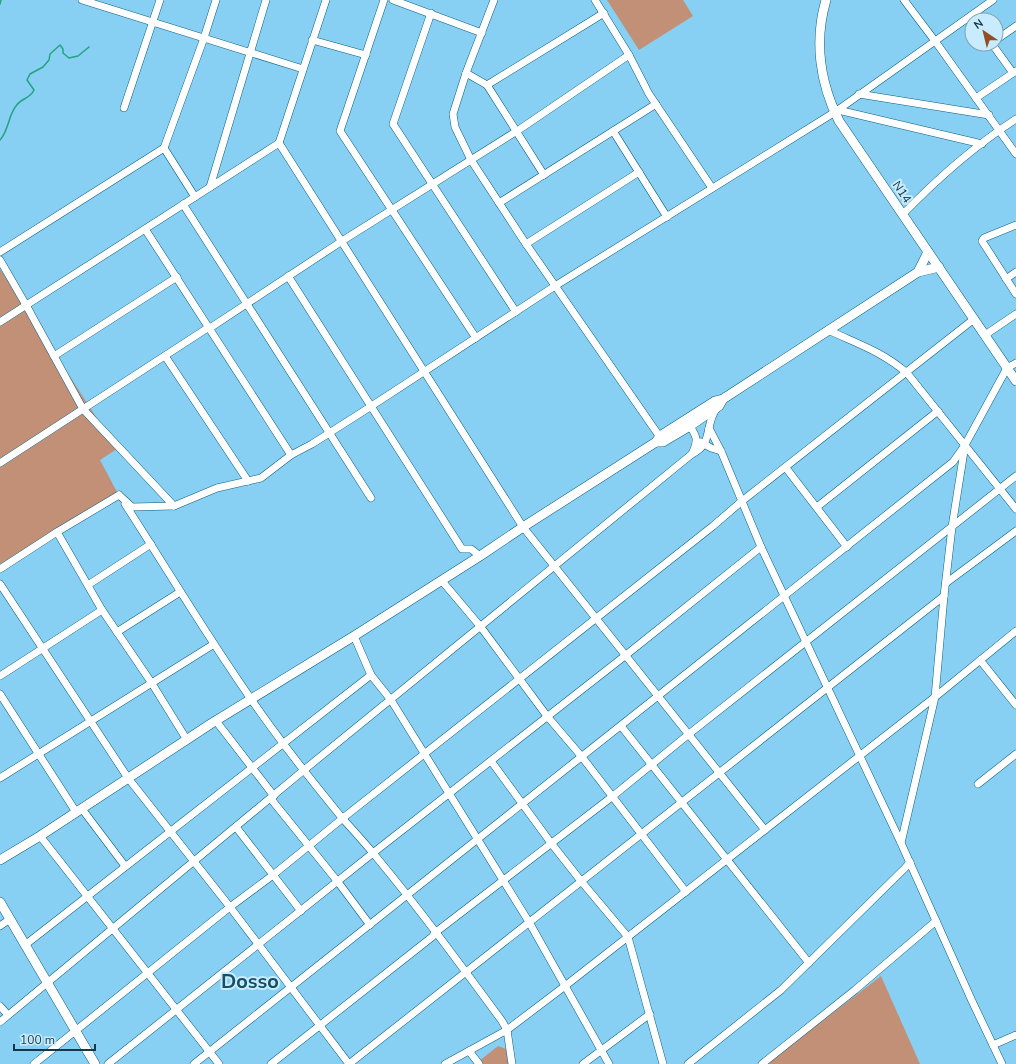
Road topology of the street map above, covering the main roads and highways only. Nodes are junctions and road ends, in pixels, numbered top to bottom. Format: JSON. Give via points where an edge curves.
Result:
{"nodes":[{"id":1,"x":826,"y":0,"type":"edge"},
{"id":2,"x":928,"y":252,"type":"junction"},
{"id":3,"x":939,"y":267,"type":"junction"},
{"id":4,"x":918,"y":272,"type":"junction"},
{"id":5,"x":1016,"y":381,"type":"edge"},
{"id":6,"x":0,"y":860,"type":"edge"},
{"id":7,"x":0,"y":902,"type":"edge"},
{"id":8,"x":95,"y":1064,"type":"edge"}],
"edges":[{"from":1,"to":2,"type":"main road","name":"N14","via":[[821,17],[819,43],[821,68],[839,121]]},
{"from":2,"to":3,"type":"main road","name":"N14"},
{"from":2,"to":4,"type":"main road"},
{"from":3,"to":4,"type":"main road"},
{"from":3,"to":5,"type":"main road","name":"N14"},
{"from":4,"to":6,"type":"main road","via":[[721,403]]},
{"from":7,"to":8,"type":"main road"}]}
